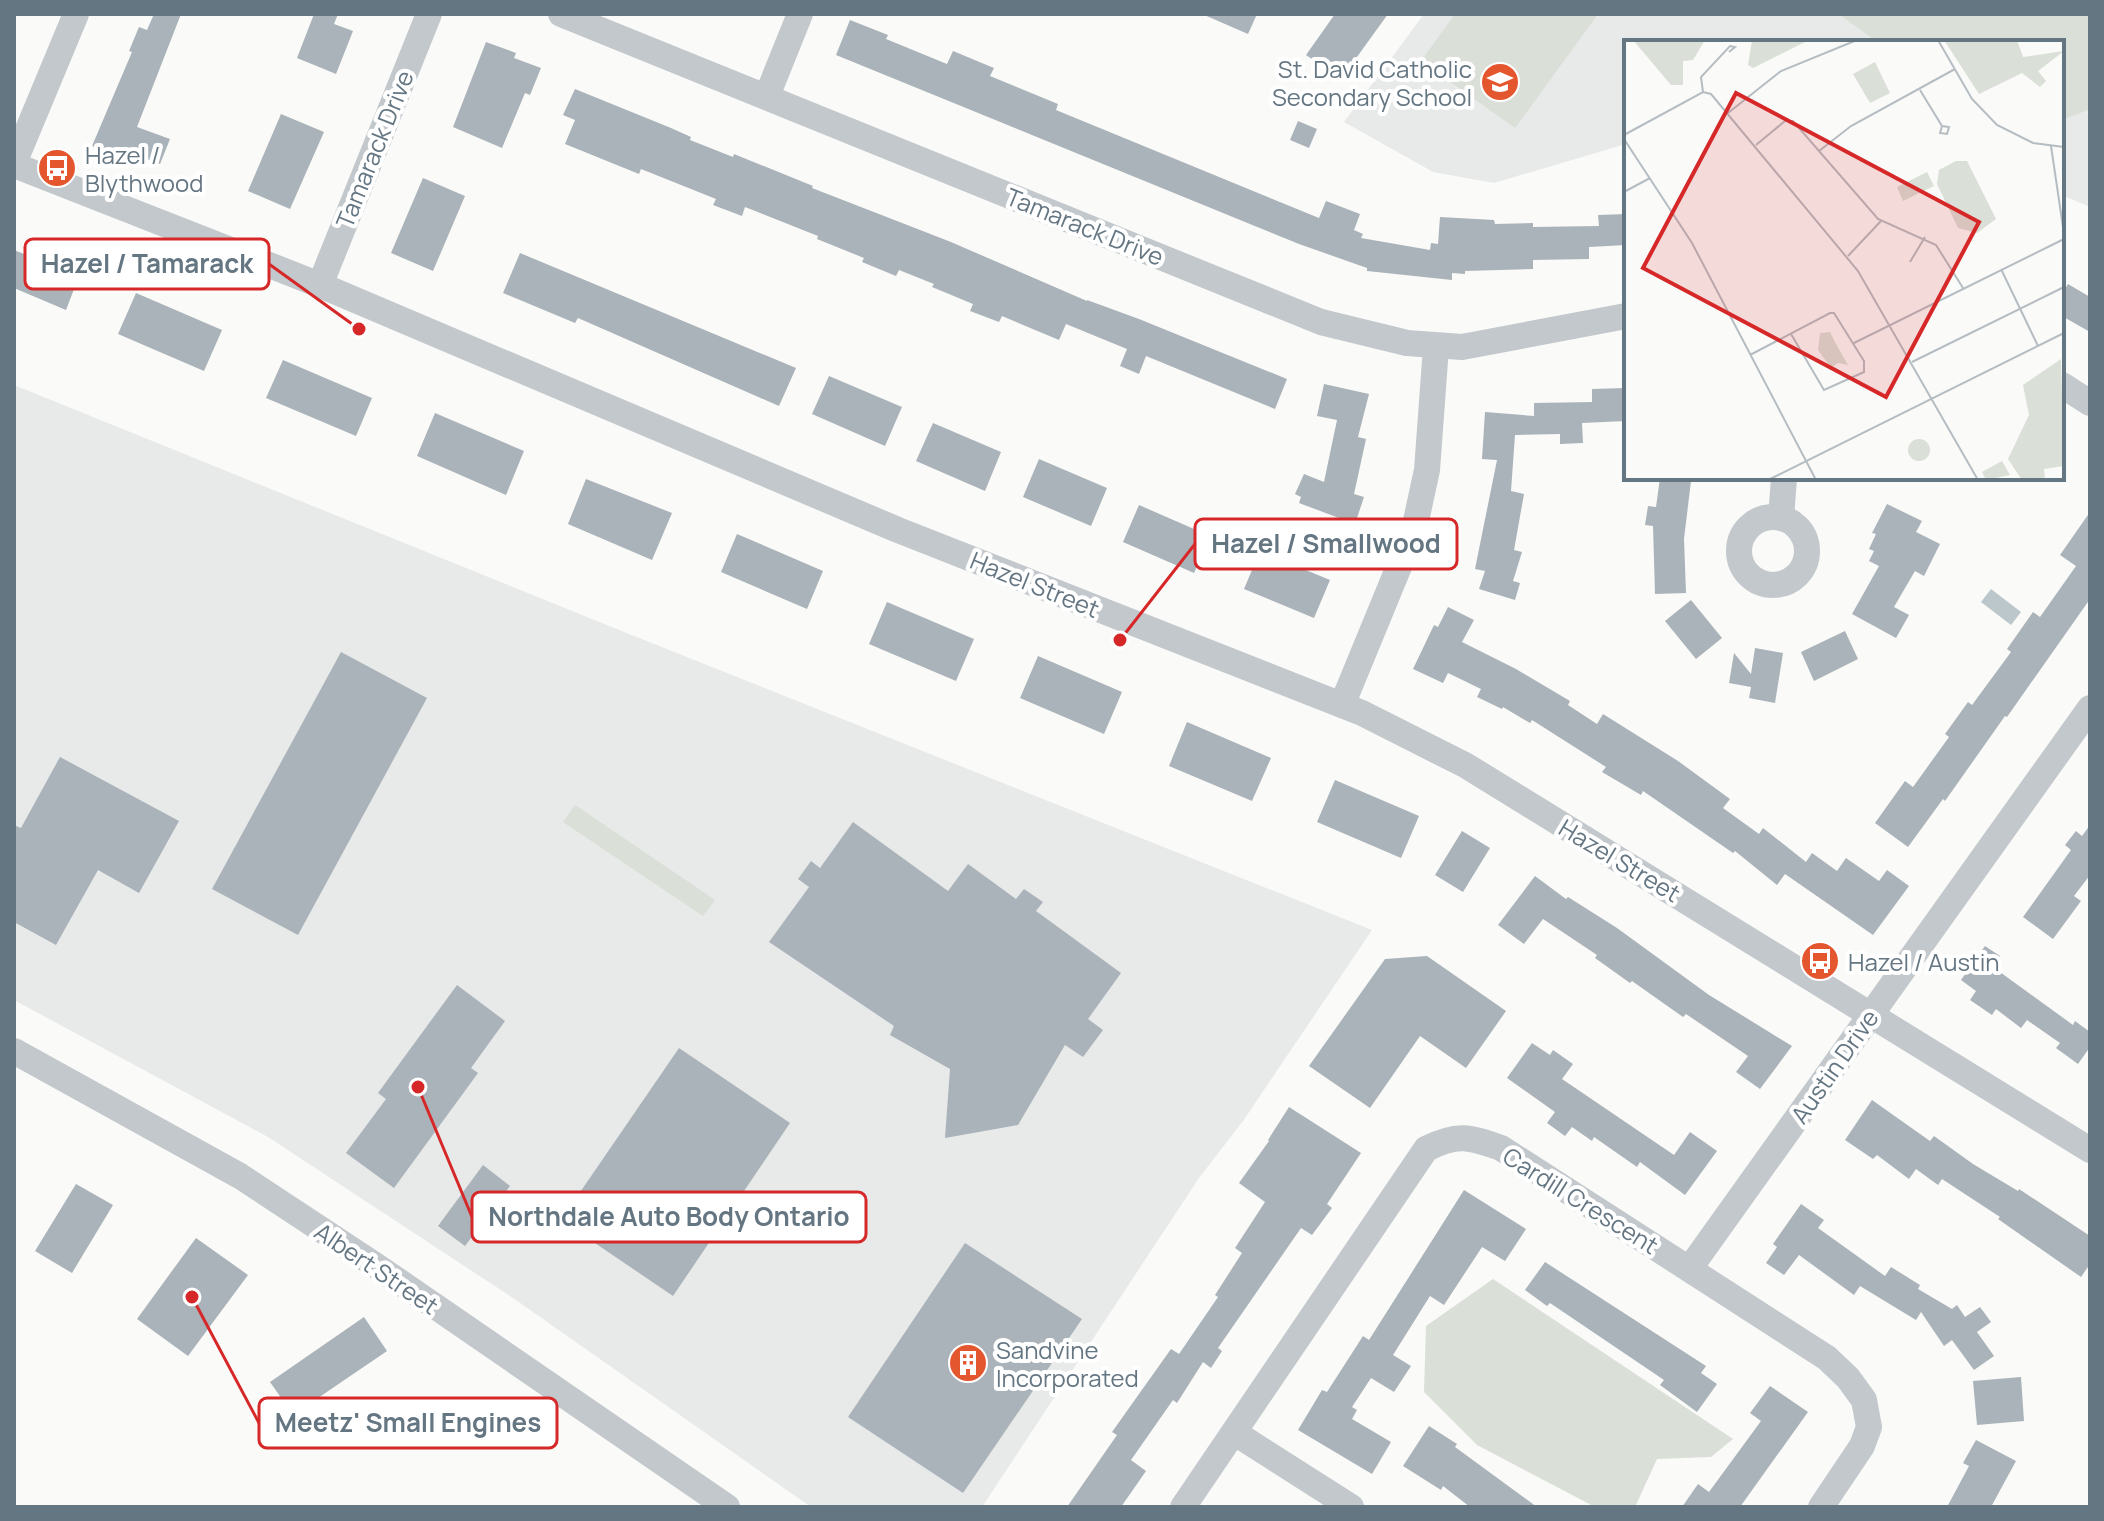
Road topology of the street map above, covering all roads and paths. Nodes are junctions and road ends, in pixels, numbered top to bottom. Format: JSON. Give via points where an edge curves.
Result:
{"nodes":[{"id":1,"x":76,"y":14,"type":"edge"},
{"id":2,"x":429,"y":14,"type":"edge"},
{"id":3,"x":561,"y":14,"type":"edge"},
{"id":4,"x":800,"y":14,"type":"edge"},
{"id":5,"x":767,"y":96,"type":"junction"},
{"id":6,"x":14,"y":164,"type":"edge"},
{"id":7,"x":320,"y":285,"type":"junction"},
{"id":8,"x":1624,"y":316,"type":"edge"},
{"id":9,"x":1436,"y":347,"type":"junction"},
{"id":10,"x":2064,"y":386,"type":"edge"},
{"id":11,"x":2090,"y":403,"type":"edge"},
{"id":12,"x":1784,"y":480,"type":"edge"},
{"id":13,"x":1781,"y":518,"type":"dead end"},
{"id":14,"x":1342,"y":705,"type":"junction"},
{"id":15,"x":2090,"y":708,"type":"edge"},
{"id":16,"x":1871,"y":1013,"type":"junction"},
{"id":17,"x":14,"y":1051,"type":"edge"},
{"id":18,"x":2090,"y":1150,"type":"edge"},
{"id":19,"x":1690,"y":1268,"type":"junction"},
{"id":20,"x":1235,"y":1433,"type":"junction"},
{"id":21,"x":727,"y":1507,"type":"edge"},
{"id":22,"x":1183,"y":1507,"type":"edge"},
{"id":23,"x":1351,"y":1507,"type":"edge"},
{"id":24,"x":1821,"y":1507,"type":"edge"}],
"edges":[{"from":1,"to":6,"type":"street"},
{"from":2,"to":7,"type":"street","name":"Tamarack Drive"},
{"from":3,"to":5,"type":"street","name":"Tamarack Drive"},
{"from":4,"to":5,"type":"street"},
{"from":5,"to":9,"type":"street","name":"Tamarack Drive","via":[[1321,322]]},
{"from":6,"to":7,"type":"street","name":"Hazel Street"},
{"from":7,"to":14,"type":"street","name":"Hazel Street","via":[[889,527]]},
{"from":8,"to":9,"type":"street","name":"Tamarack Drive","via":[[1462,347]]},
{"from":9,"to":14,"type":"street","via":[[1427,470],[1414,530]]},
{"from":10,"to":11,"type":"street"},
{"from":12,"to":13,"type":"street"},
{"from":14,"to":16,"type":"street","name":"Hazel Street","via":[[1465,765]]},
{"from":15,"to":16,"type":"street","name":"Austin Drive"},
{"from":16,"to":18,"type":"street","name":"Hazel Street"},
{"from":16,"to":19,"type":"street","name":"Austin Drive"},
{"from":17,"to":21,"type":"street","name":"Albert Street","via":[[240,1176]]},
{"from":19,"to":20,"type":"street","name":"Cardill Crescent","via":[[1501,1148],[1471,1137],[1448,1138],[1426,1149]]},
{"from":19,"to":24,"type":"street","name":"Cardill Crescent","via":[[1827,1358],[1864,1400],[1869,1427],[1862,1446]]},
{"from":20,"to":22,"type":"street","name":"Cardill Crescent"},
{"from":20,"to":23,"type":"street"}]}
